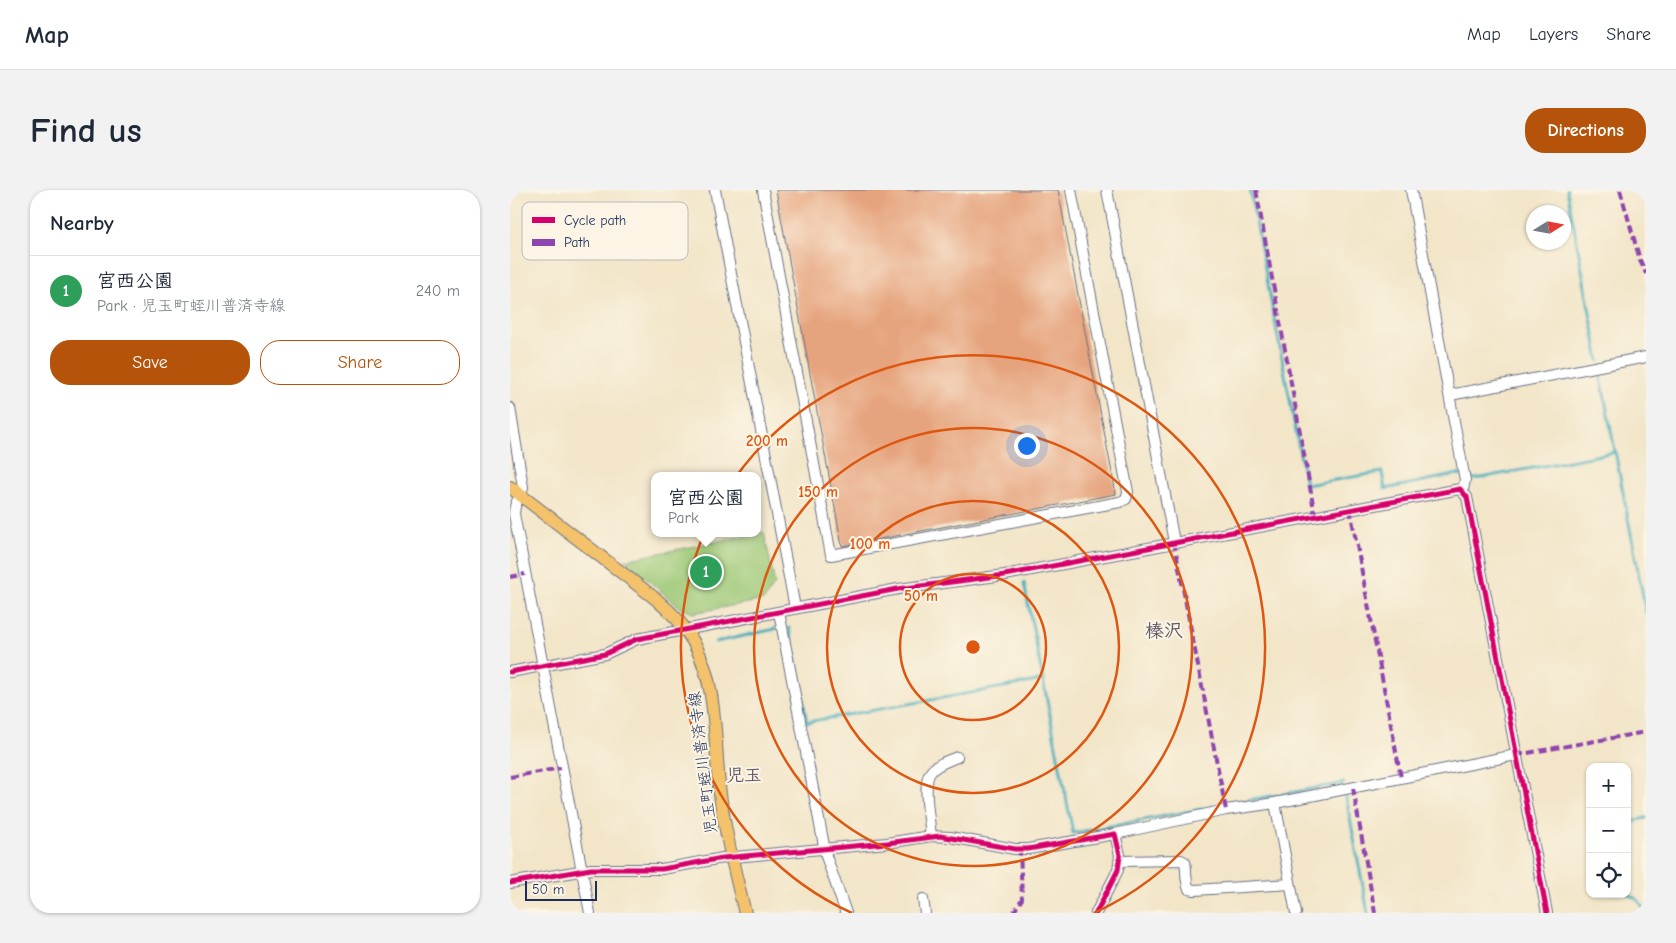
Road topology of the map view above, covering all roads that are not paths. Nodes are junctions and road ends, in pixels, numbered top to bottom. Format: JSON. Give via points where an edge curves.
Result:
{"nodes":[{"id":1,"x":715,"y":190,"type":"edge"},
{"id":2,"x":763,"y":190,"type":"edge"},
{"id":3,"x":1071,"y":190,"type":"edge"},
{"id":4,"x":1106,"y":190,"type":"edge"},
{"id":5,"x":1411,"y":190,"type":"edge"},
{"id":6,"x":1646,"y":357,"type":"edge"},
{"id":7,"x":1450,"y":395,"type":"junction"},
{"id":8,"x":510,"y":408,"type":"edge"},
{"id":9,"x":510,"y":487,"type":"edge"},
{"id":10,"x":1463,"y":490,"type":"junction"},
{"id":11,"x":521,"y":495,"type":"junction"},
{"id":12,"x":1174,"y":542,"type":"junction"},
{"id":13,"x":795,"y":608,"type":"junction"},
{"id":14,"x":779,"y":612,"type":"junction"},
{"id":15,"x":686,"y":630,"type":"junction"},
{"id":16,"x":542,"y":665,"type":"junction"},
{"id":17,"x":510,"y":672,"type":"edge"},
{"id":18,"x":1516,"y":755,"type":"junction"},
{"id":19,"x":957,"y":756,"type":"dead end"},
{"id":20,"x":1275,"y":803,"type":"junction"},
{"id":21,"x":1115,"y":834,"type":"junction"},
{"id":22,"x":931,"y":836,"type":"junction"},
{"id":23,"x":824,"y":848,"type":"junction"},
{"id":24,"x":731,"y":858,"type":"junction"},
{"id":25,"x":1120,"y":861,"type":"junction"},
{"id":26,"x":582,"y":870,"type":"junction"},
{"id":27,"x":510,"y":883,"type":"edge"},
{"id":28,"x":1290,"y":884,"type":"junction"},
{"id":29,"x":923,"y":899,"type":"dead end"},
{"id":30,"x":590,"y":913,"type":"edge"},
{"id":31,"x":745,"y":913,"type":"edge"},
{"id":32,"x":846,"y":913,"type":"edge"},
{"id":33,"x":925,"y":913,"type":"edge"},
{"id":34,"x":1096,"y":913,"type":"edge"},
{"id":35,"x":1296,"y":913,"type":"edge"},
{"id":36,"x":1548,"y":913,"type":"edge"}],
"edges":[{"from":1,"to":13,"type":"street"},
{"from":2,"to":3,"type":"street","via":[[831,555],[1126,499],[1128,492]]},
{"from":4,"to":12,"type":"street"},
{"from":5,"to":7,"type":"street"},
{"from":6,"to":7,"type":"street"},
{"from":7,"to":10,"type":"street","via":[[1465,480]]},
{"from":8,"to":11,"type":"street","via":[[523,481]]},
{"from":9,"to":11,"type":"main road","name":"児玉町蛭川普済寺線"},
{"from":10,"to":12,"type":"street"},
{"from":10,"to":18,"type":"street","via":[[1467,497]]},
{"from":11,"to":15,"type":"main road","name":"児玉町蛭川普済寺線","via":[[656,599]]},
{"from":11,"to":16,"type":"street","via":[[514,505],[514,514]]},
{"from":12,"to":13,"type":"street","via":[[1005,575]]},
{"from":13,"to":14,"type":"street"},
{"from":14,"to":15,"type":"street"},
{"from":14,"to":23,"type":"street"},
{"from":15,"to":16,"type":"street","via":[[637,638],[605,654]]},
{"from":15,"to":24,"type":"main road","name":"児玉町蛭川普済寺線","via":[[703,661],[711,688],[720,792]]},
{"from":16,"to":17,"type":"street"},
{"from":16,"to":26,"type":"street"},
{"from":18,"to":20,"type":"street"},
{"from":18,"to":36,"type":"street"},
{"from":19,"to":22,"type":"street","via":[[935,767],[928,775],[926,787]]},
{"from":20,"to":21,"type":"street"},
{"from":20,"to":28,"type":"street"},
{"from":21,"to":22,"type":"street","via":[[1028,849]]},
{"from":21,"to":25,"type":"street"},
{"from":22,"to":23,"type":"street"},
{"from":23,"to":24,"type":"street"},
{"from":23,"to":32,"type":"street"},
{"from":24,"to":26,"type":"street","via":[[662,868]]},
{"from":24,"to":31,"type":"main road","name":"児玉町蛭川普済寺線"},
{"from":25,"to":28,"type":"street","via":[[1182,860],[1186,866],[1189,890]]},
{"from":25,"to":34,"type":"street","via":[[1116,877]]},
{"from":26,"to":27,"type":"street"},
{"from":26,"to":30,"type":"street"},
{"from":28,"to":35,"type":"street"},
{"from":29,"to":33,"type":"street"}]}
